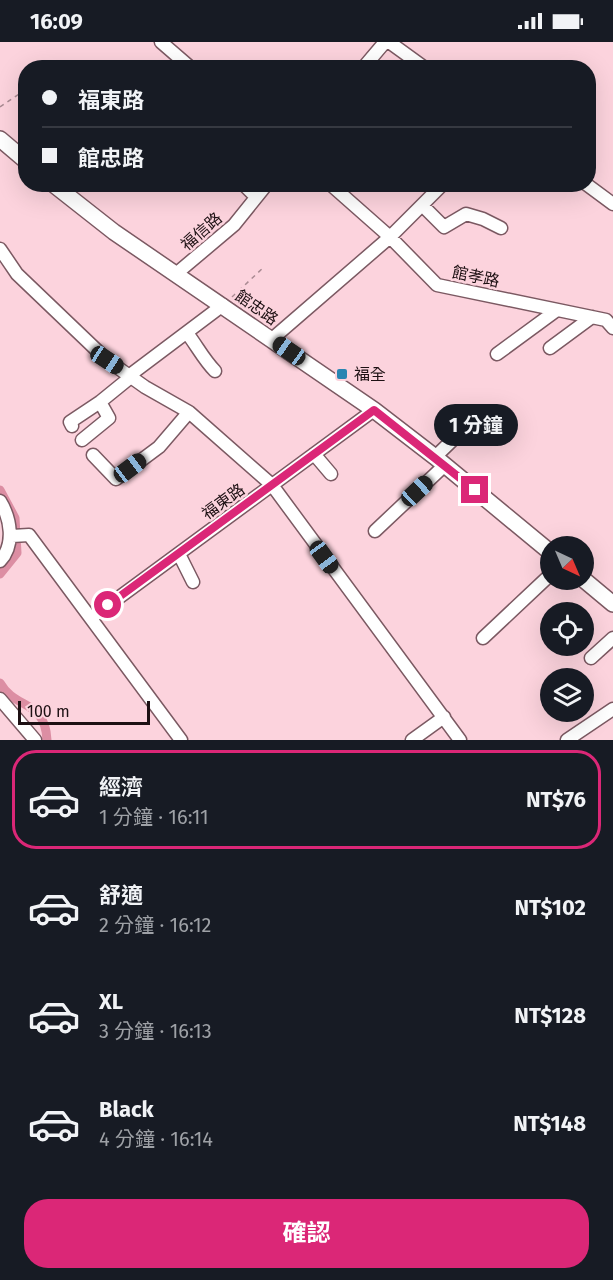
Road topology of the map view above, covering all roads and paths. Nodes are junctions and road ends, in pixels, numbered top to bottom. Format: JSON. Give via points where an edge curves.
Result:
{"nodes":[{"id":1,"x":161,"y":42,"type":"edge"},
{"id":2,"x":385,"y":42,"type":"edge"},
{"id":3,"x":389,"y":42,"type":"edge"},
{"id":4,"x":182,"y":60,"type":"edge"},
{"id":5,"x":370,"y":60,"type":"edge"},
{"id":6,"x":414,"y":60,"type":"edge"},
{"id":7,"x":18,"y":95,"type":"edge"},
{"id":8,"x":0,"y":107,"type":"edge"},
{"id":9,"x":0,"y":139,"type":"edge"},
{"id":10,"x":18,"y":154,"type":"edge"},
{"id":11,"x":596,"y":191,"type":"edge"},
{"id":12,"x":63,"y":192,"type":"edge"},
{"id":13,"x":251,"y":192,"type":"edge"},
{"id":14,"x":260,"y":192,"type":"edge"},
{"id":15,"x":339,"y":192,"type":"edge"},
{"id":16,"x":435,"y":192,"type":"edge"},
{"id":17,"x":256,"y":197,"type":"junction"},
{"id":18,"x":613,"y":204,"type":"edge"},
{"id":19,"x":422,"y":205,"type":"junction"},
{"id":20,"x":501,"y":228,"type":"dead end"},
{"id":21,"x":390,"y":237,"type":"junction"},
{"id":22,"x":0,"y":249,"type":"edge"},
{"id":23,"x":264,"y":267,"type":"dead end"},
{"id":24,"x":177,"y":273,"type":"junction"},
{"id":25,"x":223,"y":305,"type":"junction"},
{"id":26,"x":557,"y":310,"type":"junction"},
{"id":27,"x":592,"y":317,"type":"junction"},
{"id":28,"x":613,"y":328,"type":"edge"},
{"id":29,"x":187,"y":333,"type":"junction"},
{"id":30,"x":272,"y":339,"type":"junction"},
{"id":31,"x":550,"y":348,"type":"dead end"},
{"id":32,"x":496,"y":354,"type":"dead end"},
{"id":33,"x":215,"y":371,"type":"dead end"},
{"id":34,"x":131,"y":375,"type":"junction"},
{"id":35,"x":100,"y":402,"type":"junction"},
{"id":36,"x":374,"y":410,"type":"junction"},
{"id":37,"x":189,"y":412,"type":"junction"},
{"id":38,"x":72,"y":426,"type":"dead end"},
{"id":39,"x":464,"y":429,"type":"dead end"},
{"id":40,"x":82,"y":440,"type":"dead end"},
{"id":41,"x":314,"y":454,"type":"junction"},
{"id":42,"x":93,"y":455,"type":"dead end"},
{"id":43,"x":440,"y":461,"type":"junction"},
{"id":44,"x":332,"y":474,"type":"dead end"},
{"id":45,"x":272,"y":485,"type":"junction"},
{"id":46,"x":0,"y":501,"type":"edge"},
{"id":47,"x":375,"y":531,"type":"dead end"},
{"id":48,"x":12,"y":536,"type":"junction"},
{"id":49,"x":540,"y":544,"type":"edge"},
{"id":50,"x":179,"y":554,"type":"junction"},
{"id":51,"x":0,"y":561,"type":"edge"},
{"id":52,"x":193,"y":582,"type":"dead end"},
{"id":53,"x":540,"y":584,"type":"edge"},
{"id":54,"x":594,"y":588,"type":"edge"},
{"id":55,"x":613,"y":604,"type":"edge"},
{"id":56,"x":91,"y":618,"type":"junction"},
{"id":57,"x":483,"y":638,"type":"dead end"},
{"id":58,"x":613,"y":638,"type":"edge"},
{"id":59,"x":591,"y":658,"type":"dead end"},
{"id":60,"x":0,"y":699,"type":"edge"},
{"id":61,"x":613,"y":709,"type":"edge"},
{"id":62,"x":444,"y":717,"type":"junction"},
{"id":63,"x":35,"y":740,"type":"edge"},
{"id":64,"x":181,"y":740,"type":"edge"},
{"id":65,"x":412,"y":740,"type":"edge"},
{"id":66,"x":460,"y":740,"type":"edge"},
{"id":67,"x":567,"y":740,"type":"edge"}],
"edges":[{"from":1,"to":4,"type":"street"},
{"from":2,"to":5,"type":"street"},
{"from":3,"to":6,"type":"street"},
{"from":7,"to":8,"type":"path"},
{"from":9,"to":10,"type":"main road"},
{"from":11,"to":18,"type":"street"},
{"from":12,"to":24,"type":"main road","name":"館忠路","via":[[114,232]]},
{"from":13,"to":17,"type":"street"},
{"from":14,"to":17,"type":"street","name":"福信路"},
{"from":15,"to":21,"type":"street","name":"館孝路"},
{"from":16,"to":19,"type":"street"},
{"from":17,"to":24,"type":"street","name":"福信路","via":[[234,225]]},
{"from":19,"to":20,"type":"street","via":[[444,227],[466,214]]},
{"from":19,"to":21,"type":"street"},
{"from":21,"to":26,"type":"street","name":"館孝路","via":[[436,285]]},
{"from":21,"to":30,"type":"street"},
{"from":22,"to":34,"type":"street","via":[[17,274],[107,360]]},
{"from":23,"to":25,"type":"path"},
{"from":24,"to":25,"type":"main road","name":"館忠路"},
{"from":25,"to":29,"type":"street"},
{"from":25,"to":30,"type":"main road","name":"館忠路"},
{"from":26,"to":27,"type":"street","name":"館孝路"},
{"from":26,"to":32,"type":"street"},
{"from":27,"to":28,"type":"street","name":"館孝路","via":[[606,320]]},
{"from":27,"to":31,"type":"street"},
{"from":29,"to":33,"type":"street"},
{"from":29,"to":34,"type":"street"},
{"from":30,"to":36,"type":"main road","name":"館忠路"},
{"from":34,"to":35,"type":"street"},
{"from":34,"to":37,"type":"street"},
{"from":35,"to":38,"type":"street","via":[[70,422]]},
{"from":35,"to":40,"type":"street","via":[[109,418]]},
{"from":36,"to":41,"type":"street","name":"福東路"},
{"from":36,"to":43,"type":"main road","name":"館忠路"},
{"from":37,"to":42,"type":"street","via":[[159,447],[116,479]]},
{"from":37,"to":45,"type":"street"},
{"from":39,"to":43,"type":"street"},
{"from":41,"to":44,"type":"street"},
{"from":41,"to":45,"type":"street","name":"福東路"},
{"from":43,"to":47,"type":"street"},
{"from":43,"to":49,"type":"main road","name":"館忠路"},
{"from":45,"to":50,"type":"street","name":"福東路"},
{"from":45,"to":62,"type":"street"},
{"from":46,"to":48,"type":"street"},
{"from":48,"to":51,"type":"street"},
{"from":48,"to":56,"type":"street","via":[[28,535]]},
{"from":50,"to":52,"type":"street"},
{"from":50,"to":56,"type":"street","name":"福東路"},
{"from":53,"to":57,"type":"street"},
{"from":54,"to":55,"type":"main road"},
{"from":56,"to":64,"type":"street"},
{"from":58,"to":59,"type":"street"},
{"from":60,"to":63,"type":"street"},
{"from":61,"to":67,"type":"street"},
{"from":62,"to":65,"type":"street"},
{"from":62,"to":66,"type":"street"}]}
